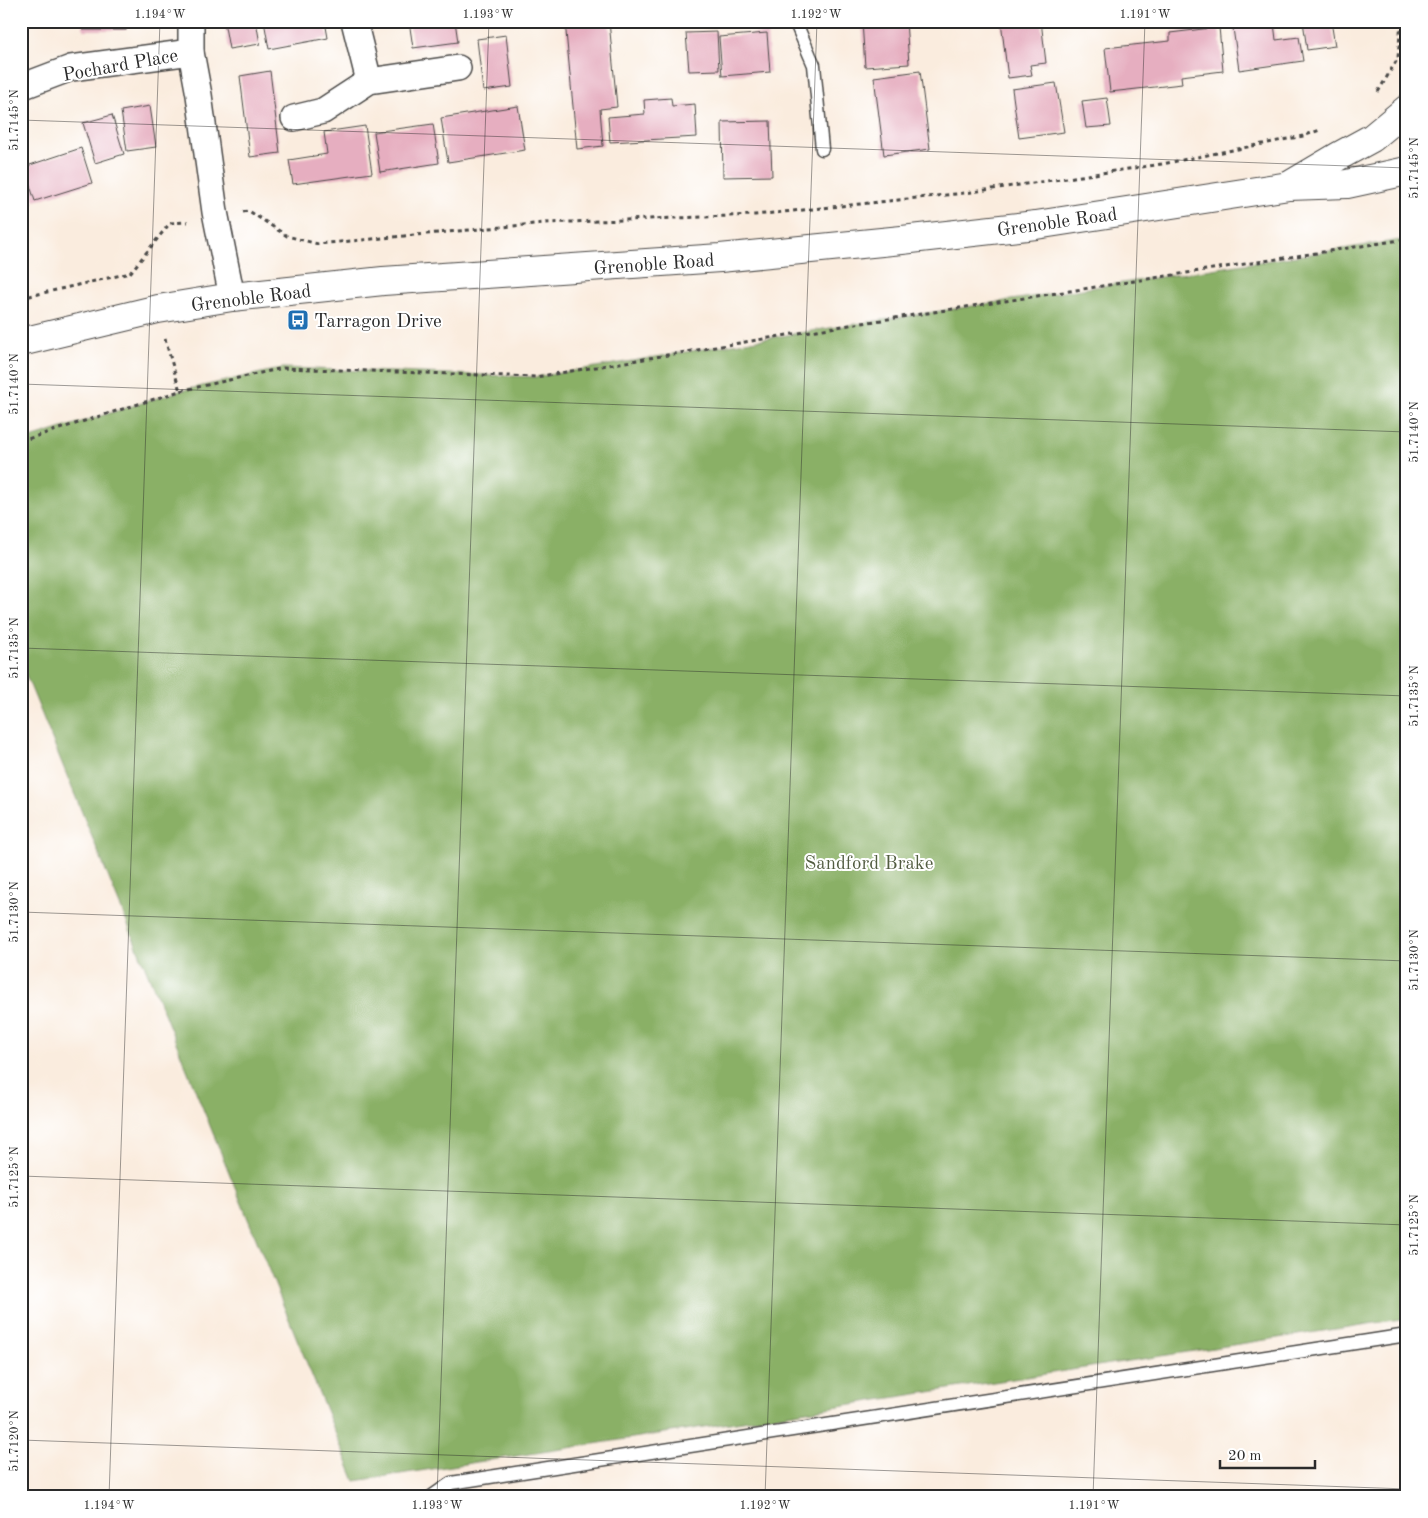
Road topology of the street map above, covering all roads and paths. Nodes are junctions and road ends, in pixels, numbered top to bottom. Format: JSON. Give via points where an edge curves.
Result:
{"nodes":[{"id":1,"x":191,"y":21,"type":"edge"},
{"id":2,"x":354,"y":21,"type":"edge"},
{"id":3,"x":795,"y":21,"type":"edge"},
{"id":4,"x":1401,"y":21,"type":"edge"},
{"id":5,"x":191,"y":52,"type":"junction"},
{"id":6,"x":458,"y":68,"type":"dead end"},
{"id":7,"x":369,"y":81,"type":"junction"},
{"id":8,"x":21,"y":87,"type":"edge"},
{"id":9,"x":1377,"y":94,"type":"dead end"},
{"id":10,"x":1407,"y":109,"type":"edge"},
{"id":11,"x":294,"y":118,"type":"dead end"},
{"id":12,"x":1320,"y":130,"type":"dead end"},
{"id":13,"x":822,"y":149,"type":"dead end"},
{"id":14,"x":1407,"y":171,"type":"edge"},
{"id":15,"x":1289,"y":186,"type":"junction"},
{"id":16,"x":217,"y":220,"type":"junction"},
{"id":17,"x":1407,"y":239,"type":"edge"},
{"id":18,"x":232,"y":297,"type":"junction"},
{"id":19,"x":21,"y":298,"type":"edge"},
{"id":20,"x":158,"y":310,"type":"junction"},
{"id":21,"x":21,"y":342,"type":"edge"},
{"id":22,"x":180,"y":391,"type":"junction"},
{"id":23,"x":21,"y":441,"type":"edge"},
{"id":24,"x":1407,"y":1335,"type":"edge"},
{"id":25,"x":431,"y":1497,"type":"edge"}],
"edges":[{"from":1,"to":5,"type":"street"},
{"from":2,"to":7,"type":"street"},
{"from":3,"to":13,"type":"lane","via":[[814,65]]},
{"from":4,"to":9,"type":"path","via":[[1398,58]]},
{"from":5,"to":8,"type":"street","name":"Pochard Place","via":[[71,68]]},
{"from":5,"to":16,"type":"street"},
{"from":6,"to":7,"type":"street"},
{"from":7,"to":11,"type":"street","via":[[323,111]]},
{"from":10,"to":15,"type":"street","name":"Grenoble Road","via":[[1372,138]]},
{"from":12,"to":16,"type":"path","via":[[1142,167],[965,194],[755,215],[546,223],[318,244],[287,236],[249,211]]},
{"from":14,"to":15,"type":"street","name":"Grenoble Road","via":[[1347,184]]},
{"from":15,"to":18,"type":"street","name":"Grenoble Road","via":[[1036,225],[902,240],[720,258],[383,281]]},
{"from":16,"to":18,"type":"street"},
{"from":16,"to":19,"type":"path","via":[[170,223],[130,273]]},
{"from":17,"to":22,"type":"path","via":[[536,376],[284,368]]},
{"from":18,"to":20,"type":"street","name":"Grenoble Road"},
{"from":20,"to":21,"type":"street","name":"Grenoble Road"},
{"from":20,"to":22,"type":"path"},
{"from":22,"to":23,"type":"path"},
{"from":24,"to":25,"type":"lane","via":[[451,1483]]}]}
